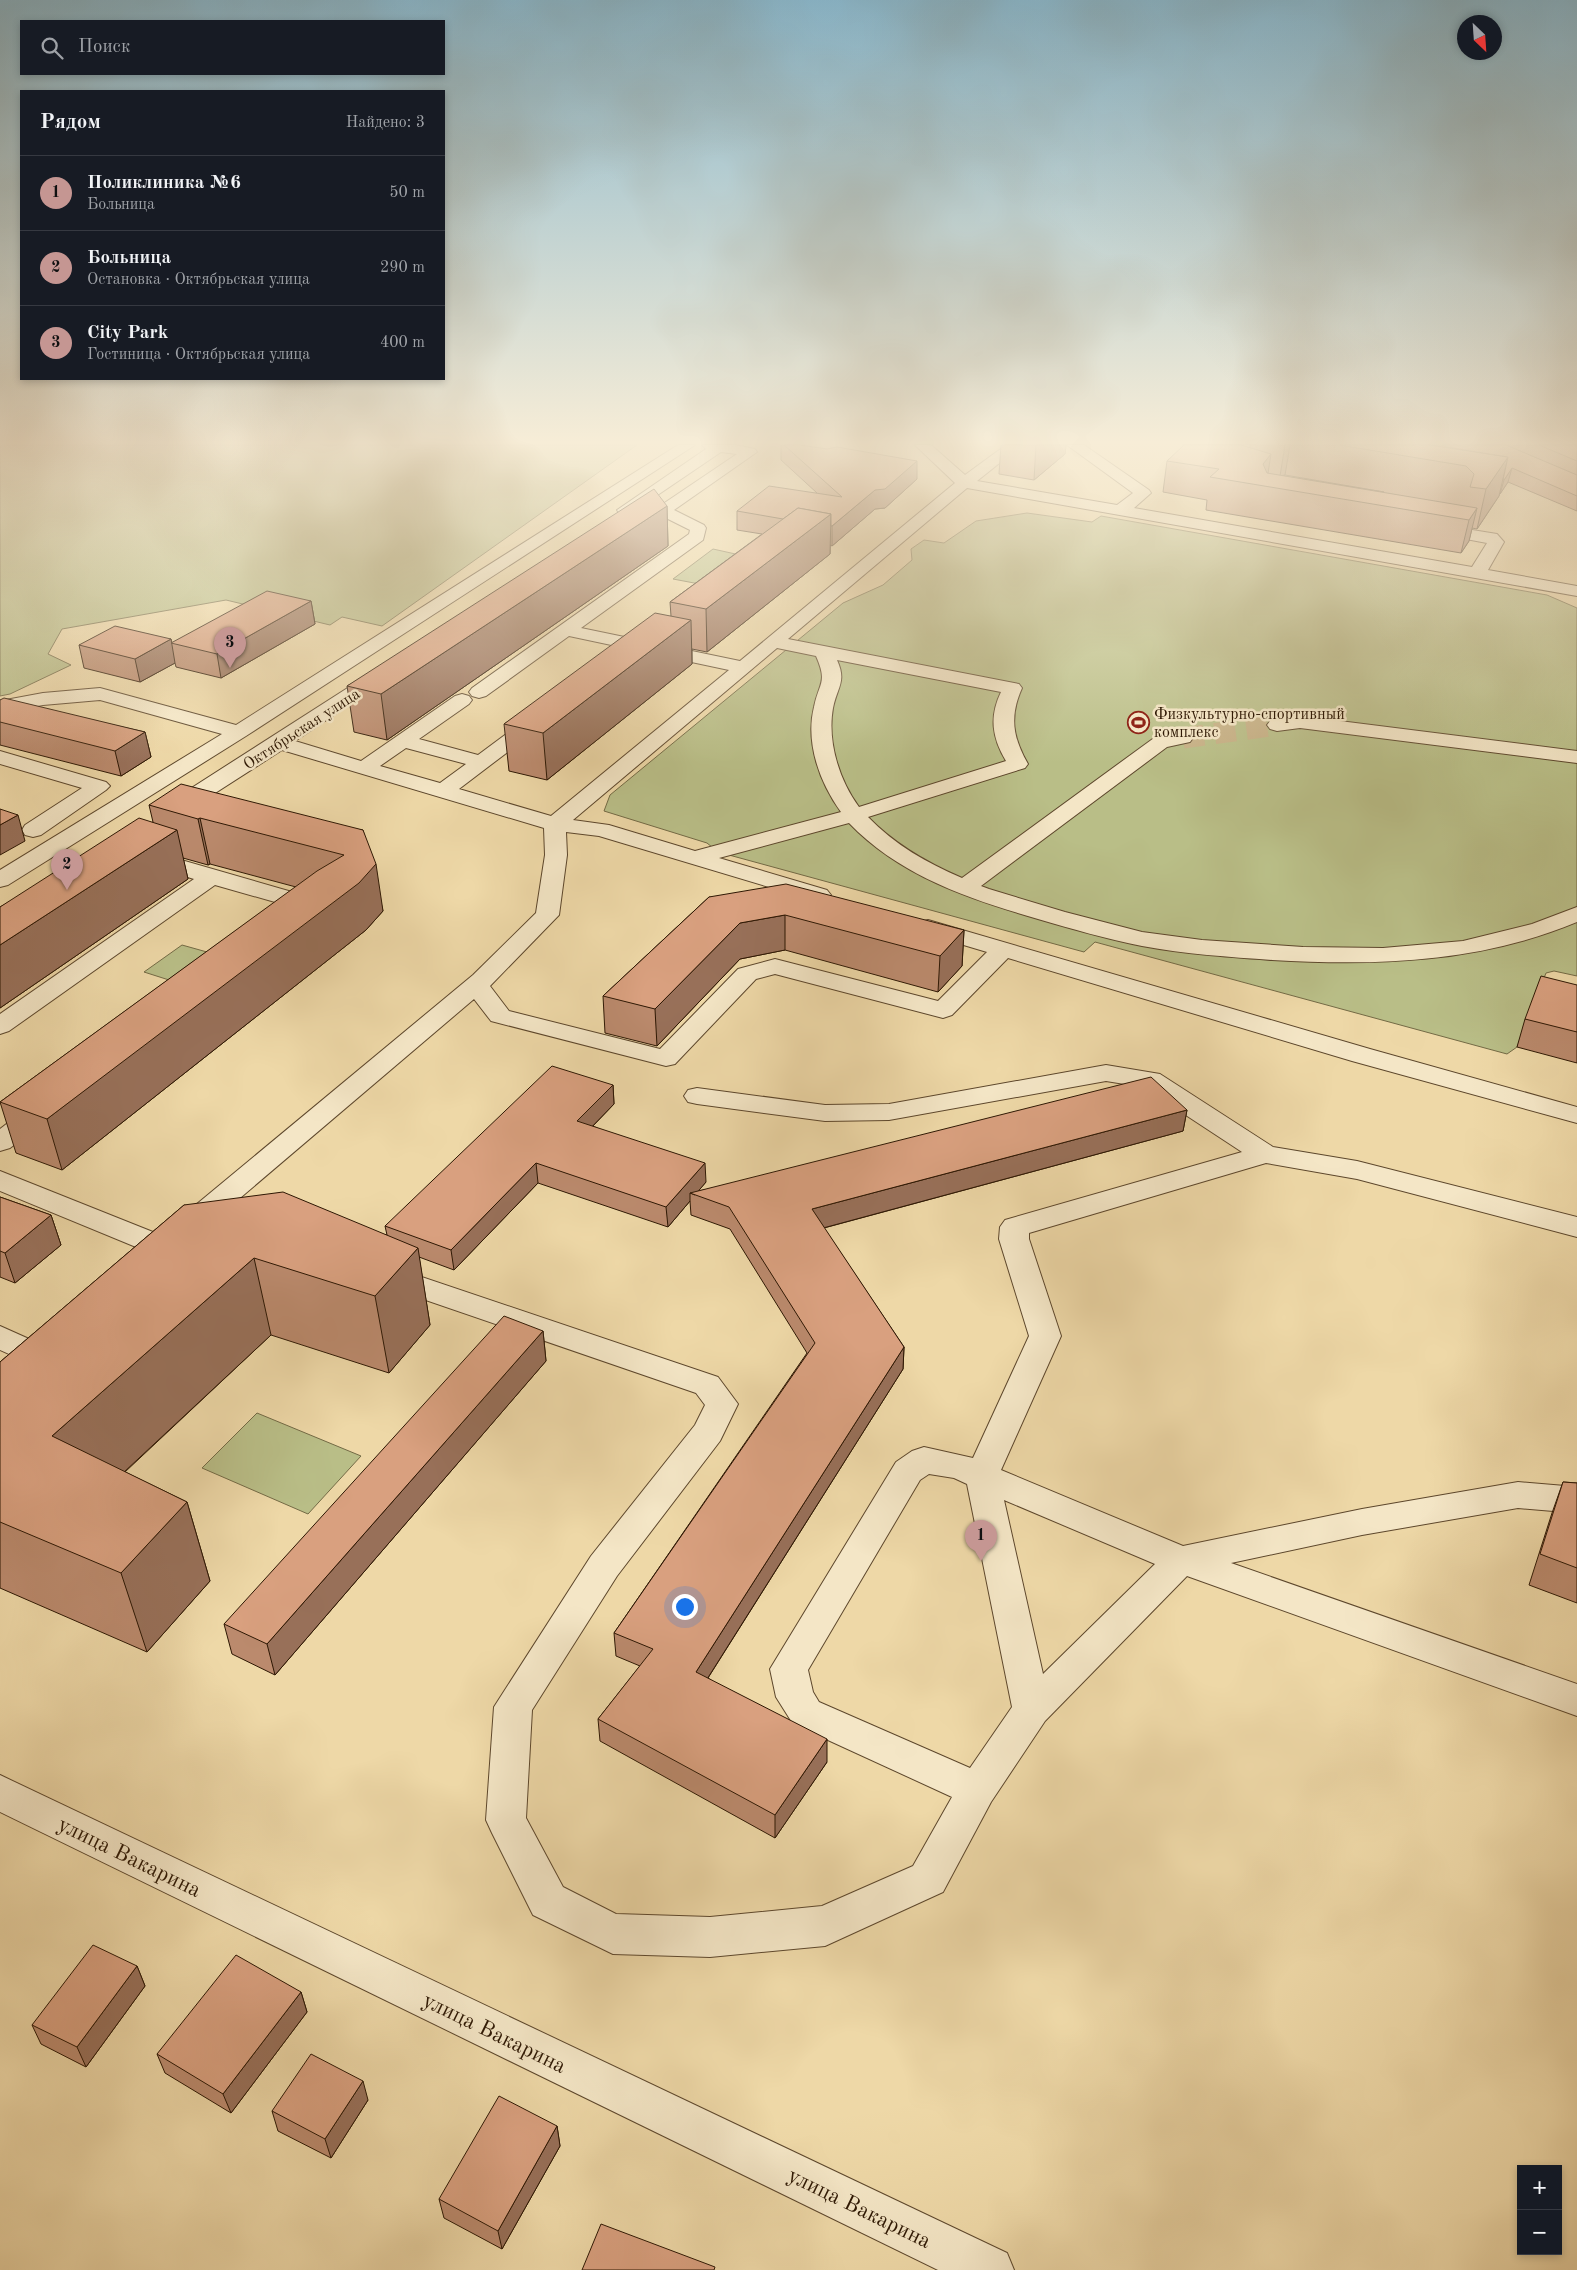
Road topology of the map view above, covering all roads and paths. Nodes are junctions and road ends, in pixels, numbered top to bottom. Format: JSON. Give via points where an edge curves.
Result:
{"nodes":[{"id":1,"x":521,"y":551,"type":"edge"},
{"id":2,"x":676,"y":551,"type":"edge"},
{"id":3,"x":884,"y":551,"type":"edge"},
{"id":4,"x":1346,"y":551,"type":"edge"},
{"id":5,"x":1491,"y":551,"type":"edge"},
{"id":6,"x":504,"y":562,"type":"junction"},
{"id":7,"x":528,"y":568,"type":"edge"},
{"id":8,"x":1477,"y":574,"type":"junction"},
{"id":9,"x":1577,"y":575,"type":"edge"},
{"id":10,"x":1533,"y":584,"type":"junction"},
{"id":11,"x":1577,"y":591,"type":"edge"},
{"id":12,"x":566,"y":630,"type":"junction"},
{"id":13,"x":654,"y":633,"type":"edge"},
{"id":14,"x":773,"y":642,"type":"junction"},
{"id":15,"x":638,"y":645,"type":"junction"},
{"id":16,"x":824,"y":652,"type":"junction"},
{"id":17,"x":623,"y":657,"type":"edge"},
{"id":18,"x":392,"y":667,"type":"edge"},
{"id":19,"x":743,"y":667,"type":"junction"},
{"id":20,"x":0,"y":707,"type":"edge"},
{"id":21,"x":538,"y":720,"type":"edge"},
{"id":22,"x":1277,"y":725,"type":"tunnel mouth"},
{"id":23,"x":239,"y":732,"type":"junction"},
{"id":24,"x":1183,"y":738,"type":"tunnel mouth"},
{"id":25,"x":403,"y":741,"type":"junction"},
{"id":26,"x":280,"y":743,"type":"junction"},
{"id":27,"x":0,"y":757,"type":"edge"},
{"id":28,"x":1577,"y":757,"type":"edge"},
{"id":29,"x":482,"y":762,"type":"junction"},
{"id":30,"x":364,"y":768,"type":"junction"},
{"id":31,"x":443,"y":791,"type":"junction"},
{"id":32,"x":854,"y":815,"type":"junction"},
{"id":33,"x":156,"y":821,"type":"edge"},
{"id":34,"x":555,"y":824,"type":"junction"},
{"id":35,"x":65,"y":840,"type":"junction"},
{"id":36,"x":133,"y":853,"type":"edge"},
{"id":37,"x":694,"y":858,"type":"junction"},
{"id":38,"x":212,"y":877,"type":"junction"},
{"id":39,"x":0,"y":880,"type":"edge"},
{"id":40,"x":964,"y":887,"type":"junction"},
{"id":41,"x":844,"y":902,"type":"edge"},
{"id":42,"x":1577,"y":914,"type":"edge"},
{"id":43,"x":910,"y":922,"type":"edge"},
{"id":44,"x":278,"y":934,"type":"edge"},
{"id":45,"x":1004,"y":949,"type":"junction"},
{"id":46,"x":476,"y":985,"type":"junction"},
{"id":47,"x":0,"y":1026,"type":"edge"},
{"id":48,"x":697,"y":1096,"type":"dead end"},
{"id":49,"x":56,"y":1100,"type":"edge"},
{"id":50,"x":1577,"y":1115,"type":"edge"},
{"id":51,"x":0,"y":1142,"type":"edge"},
{"id":52,"x":1265,"y":1154,"type":"junction"},
{"id":53,"x":0,"y":1180,"type":"edge"},
{"id":54,"x":203,"y":1214,"type":"junction"},
{"id":55,"x":240,"y":1226,"type":"edge"},
{"id":56,"x":1577,"y":1227,"type":"edge"},
{"id":57,"x":163,"y":1247,"type":"junction"},
{"id":58,"x":141,"y":1266,"type":"edge"},
{"id":59,"x":361,"y":1268,"type":"edge"},
{"id":60,"x":0,"y":1337,"type":"edge"},
{"id":61,"x":34,"y":1357,"type":"edge"},
{"id":62,"x":982,"y":1475,"type":"junction"},
{"id":63,"x":1577,"y":1500,"type":"edge"},
{"id":64,"x":1181,"y":1560,"type":"junction"},
{"id":65,"x":1577,"y":1700,"type":"edge"},
{"id":66,"x":1032,"y":1710,"type":"junction"},
{"id":67,"x":977,"y":1790,"type":"junction"},
{"id":68,"x":0,"y":1793,"type":"edge"},
{"id":69,"x":990,"y":2270,"type":"edge"}],
"edges":[{"from":1,"to":6,"type":"street","name":"Октябрьская улица"},
{"from":2,"to":12,"type":"street"},
{"from":3,"to":14,"type":"street"},
{"from":4,"to":8,"type":"street"},
{"from":5,"to":8,"type":"street"},
{"from":6,"to":7,"type":"street"},
{"from":6,"to":23,"type":"street","name":"Октябрьская улица"},
{"from":8,"to":10,"type":"street"},
{"from":9,"to":10,"type":"street"},
{"from":10,"to":11,"type":"street"},
{"from":12,"to":15,"type":"street"},
{"from":12,"to":25,"type":"street"},
{"from":13,"to":15,"type":"street"},
{"from":14,"to":16,"type":"street"},
{"from":14,"to":19,"type":"street"},
{"from":15,"to":17,"type":"street"},
{"from":15,"to":19,"type":"street"},
{"from":16,"to":32,"type":"street","via":[[833,670],[834,681],[822,716],[822,742],[838,793]]},
{"from":16,"to":32,"type":"street","via":[[1012,688],[1002,713],[1003,733],[1018,764]]},
{"from":18,"to":26,"type":"street","name":"Октябрьская улица"},
{"from":19,"to":34,"type":"street"},
{"from":20,"to":23,"type":"street","via":[[100,694]]},
{"from":21,"to":29,"type":"street"},
{"from":22,"to":28,"type":"street","via":[[1300,722]]},
{"from":23,"to":35,"type":"street","name":"Октябрьская улица"},
{"from":24,"to":40,"type":"street","via":[[1161,742]]},
{"from":25,"to":29,"type":"street"},
{"from":25,"to":30,"type":"street"},
{"from":26,"to":30,"type":"street"},
{"from":26,"to":33,"type":"street","name":"Октябрьская улица"},
{"from":27,"to":35,"type":"street","via":[[100,786],[25,827]]},
{"from":29,"to":31,"type":"street"},
{"from":30,"to":31,"type":"street"},
{"from":31,"to":34,"type":"street"},
{"from":32,"to":37,"type":"street"},
{"from":32,"to":40,"type":"street","via":[[879,839],[906,858],[932,874]]},
{"from":34,"to":37,"type":"street","via":[[600,830]]},
{"from":34,"to":46,"type":"street","via":[[556,855],[547,915]]},
{"from":35,"to":39,"type":"street","name":"Октябрьская улица"},
{"from":36,"to":38,"type":"street"},
{"from":37,"to":41,"type":"street"},
{"from":38,"to":44,"type":"street","via":[[291,899],[302,916]]},
{"from":38,"to":47,"type":"street"},
{"from":40,"to":42,"type":"street","via":[[1044,913],[1142,939],[1283,954],[1416,954],[1468,948],[1516,937]]},
{"from":43,"to":45,"type":"street"},
{"from":45,"to":46,"type":"street","via":[[943,1010],[775,966],[747,974],[666,1058],[500,1016]]},
{"from":45,"to":50,"type":"street"},
{"from":46,"to":54,"type":"street"},
{"from":48,"to":52,"type":"street","via":[[826,1113],[889,1112],[1106,1074],[1150,1080]]},
{"from":49,"to":51,"type":"street"},
{"from":52,"to":56,"type":"street","via":[[1357,1170]]},
{"from":52,"to":62,"type":"street","via":[[1015,1227],[1014,1239],[1045,1336]]},
{"from":53,"to":57,"type":"street"},
{"from":54,"to":55,"type":"street"},
{"from":54,"to":57,"type":"street"},
{"from":57,"to":58,"type":"street"},
{"from":59,"to":67,"type":"street","via":[[707,1386],[722,1404],[708,1432],[604,1566],[513,1708],[506,1820],[548,1901],[613,1934],[710,1937],[826,1926],[928,1879]]},
{"from":60,"to":61,"type":"street"},
{"from":62,"to":64,"type":"street"},
{"from":62,"to":66,"type":"street"},
{"from":62,"to":67,"type":"street","via":[[924,1460],[908,1471],[789,1669],[795,1697],[806,1714]]},
{"from":63,"to":64,"type":"street","via":[[1518,1495],[1362,1522]]},
{"from":64,"to":65,"type":"street"},
{"from":64,"to":66,"type":"street"},
{"from":66,"to":67,"type":"street"},
{"from":68,"to":69,"type":"street","name":"улица Вакарина"}]}
